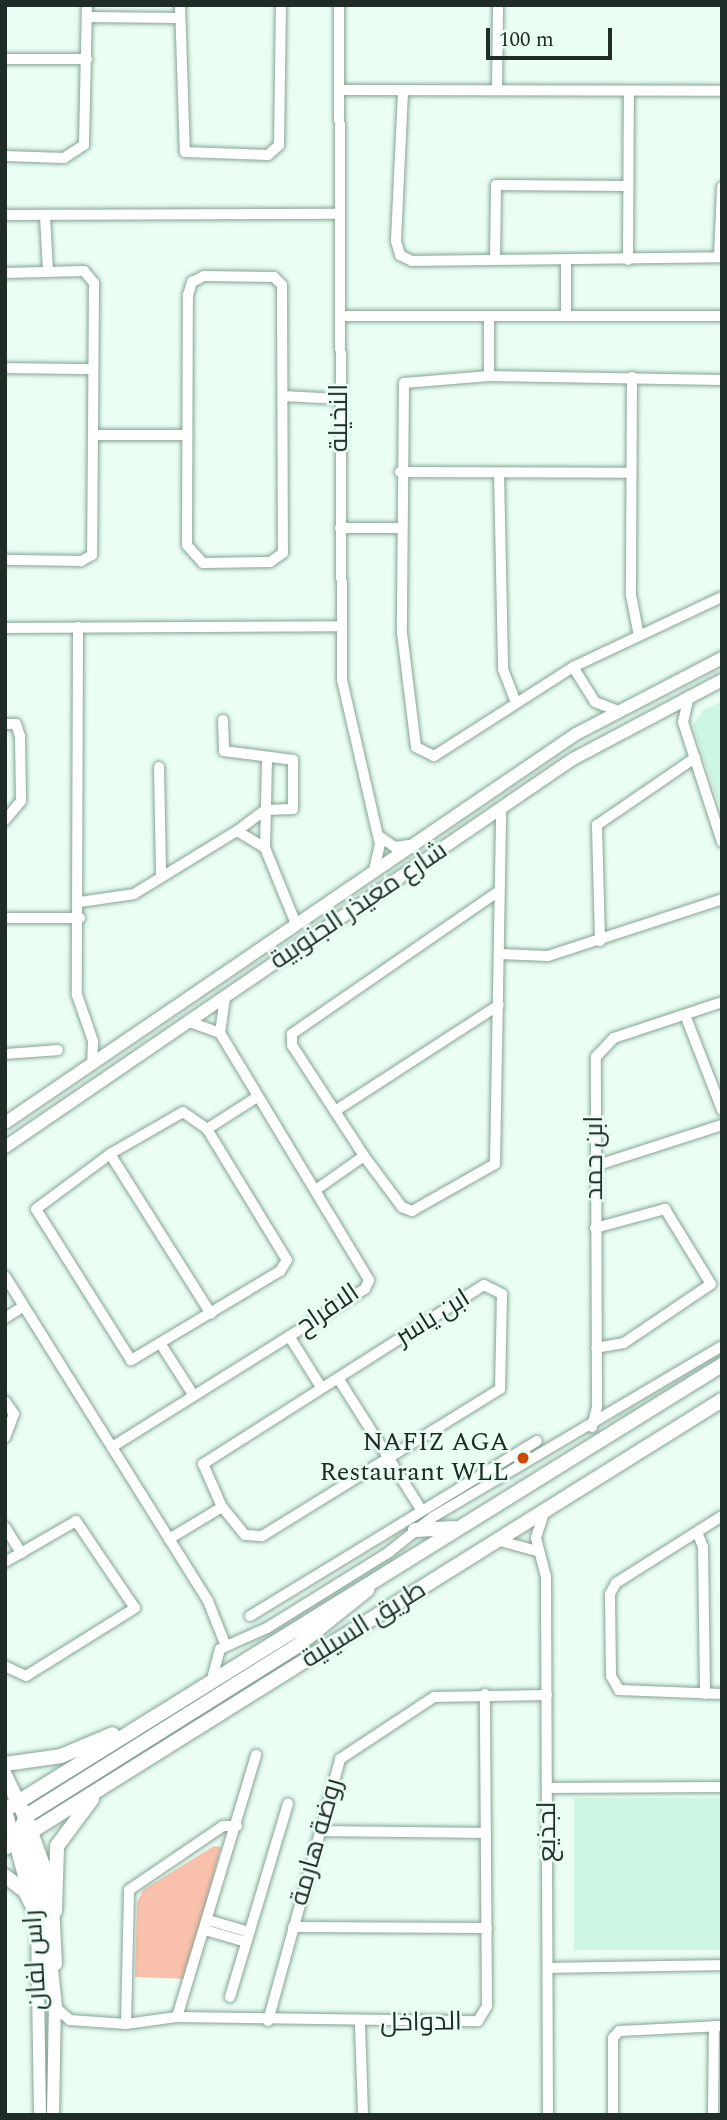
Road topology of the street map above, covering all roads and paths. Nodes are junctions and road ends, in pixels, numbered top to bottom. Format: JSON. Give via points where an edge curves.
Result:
{"nodes":[{"id":1,"x":87,"y":5,"type":"edge"},
{"id":2,"x":180,"y":5,"type":"edge"},
{"id":3,"x":281,"y":5,"type":"edge"},
{"id":4,"x":339,"y":5,"type":"edge"},
{"id":5,"x":498,"y":5,"type":"edge"},
{"id":6,"x":88,"y":17,"type":"junction"},
{"id":7,"x":180,"y":18,"type":"junction"},
{"id":8,"x":5,"y":58,"type":"edge"},
{"id":9,"x":87,"y":59,"type":"junction"},
{"id":10,"x":339,"y":90,"type":"junction"},
{"id":11,"x":497,"y":90,"type":"junction"},
{"id":12,"x":629,"y":91,"type":"junction"},
{"id":13,"x":722,"y":91,"type":"edge"},
{"id":14,"x":403,"y":92,"type":"junction"},
{"id":15,"x":5,"y":156,"type":"edge"},
{"id":16,"x":628,"y":186,"type":"junction"},
{"id":17,"x":722,"y":187,"type":"edge"},
{"id":18,"x":340,"y":214,"type":"junction"},
{"id":19,"x":5,"y":215,"type":"edge"},
{"id":20,"x":45,"y":216,"type":"junction"},
{"id":21,"x":495,"y":259,"type":"junction"},
{"id":22,"x":566,"y":260,"type":"junction"},
{"id":23,"x":628,"y":260,"type":"junction"},
{"id":24,"x":5,"y":272,"type":"edge"},
{"id":25,"x":48,"y":272,"type":"junction"},
{"id":26,"x":566,"y":315,"type":"junction"},
{"id":27,"x":340,"y":316,"type":"junction"},
{"id":28,"x":489,"y":316,"type":"junction"},
{"id":29,"x":722,"y":316,"type":"edge"},
{"id":30,"x":5,"y":368,"type":"edge"},
{"id":31,"x":93,"y":369,"type":"junction"},
{"id":32,"x":489,"y":376,"type":"junction"},
{"id":33,"x":632,"y":377,"type":"junction"},
{"id":34,"x":722,"y":380,"type":"edge"},
{"id":35,"x":283,"y":396,"type":"junction"},
{"id":36,"x":340,"y":398,"type":"junction"},
{"id":37,"x":93,"y":435,"type":"junction"},
{"id":38,"x":187,"y":435,"type":"junction"},
{"id":39,"x":400,"y":472,"type":"junction"},
{"id":40,"x":499,"y":473,"type":"junction"},
{"id":41,"x":631,"y":473,"type":"junction"},
{"id":42,"x":340,"y":528,"type":"junction"},
{"id":43,"x":401,"y":528,"type":"junction"},
{"id":44,"x":5,"y":560,"type":"edge"},
{"id":45,"x":722,"y":597,"type":"edge"},
{"id":46,"x":78,"y":626,"type":"junction"},
{"id":47,"x":340,"y":626,"type":"junction"},
{"id":48,"x":5,"y":628,"type":"edge"},
{"id":49,"x":638,"y":632,"type":"junction"},
{"id":50,"x":722,"y":658,"type":"edge"},
{"id":51,"x":573,"y":667,"type":"junction"},
{"id":52,"x":722,"y":680,"type":"edge"},
{"id":53,"x":691,"y":694,"type":"junction"},
{"id":54,"x":592,"y":698,"type":"junction"},
{"id":55,"x":515,"y":700,"type":"junction"},
{"id":56,"x":617,"y":710,"type":"junction"},
{"id":57,"x":655,"y":712,"type":"junction"},
{"id":58,"x":223,"y":720,"type":"dead end"},
{"id":59,"x":683,"y":722,"type":"junction"},
{"id":60,"x":5,"y":724,"type":"edge"},
{"id":61,"x":591,"y":725,"type":"junction"},
{"id":62,"x":695,"y":758,"type":"junction"},
{"id":63,"x":267,"y":760,"type":"junction"},
{"id":64,"x":159,"y":767,"type":"dead end"},
{"id":65,"x":502,"y":809,"type":"junction"},
{"id":66,"x":265,"y":810,"type":"junction"},
{"id":67,"x":5,"y":820,"type":"edge"},
{"id":68,"x":373,"y":827,"type":"junction"},
{"id":69,"x":476,"y":827,"type":"junction"},
{"id":70,"x":237,"y":831,"type":"junction"},
{"id":71,"x":499,"y":836,"type":"junction"},
{"id":72,"x":722,"y":842,"type":"edge"},
{"id":73,"x":415,"y":843,"type":"junction"},
{"id":74,"x":265,"y":848,"type":"junction"},
{"id":75,"x":374,"y":872,"type":"junction"},
{"id":76,"x":160,"y":876,"type":"junction"},
{"id":77,"x":499,"y":891,"type":"junction"},
{"id":78,"x":722,"y":899,"type":"edge"},
{"id":79,"x":80,"y":902,"type":"junction"},
{"id":80,"x":5,"y":918,"type":"edge"},
{"id":81,"x":80,"y":918,"type":"junction"},
{"id":82,"x":296,"y":924,"type":"junction"},
{"id":83,"x":600,"y":941,"type":"junction"},
{"id":84,"x":500,"y":954,"type":"junction"},
{"id":85,"x":225,"y":999,"type":"junction"},
{"id":86,"x":722,"y":1002,"type":"edge"},
{"id":87,"x":499,"y":1005,"type":"junction"},
{"id":88,"x":685,"y":1015,"type":"junction"},
{"id":89,"x":190,"y":1022,"type":"junction"},
{"id":90,"x":220,"y":1033,"type":"junction"},
{"id":91,"x":93,"y":1041,"type":"junction"},
{"id":92,"x":119,"y":1044,"type":"junction"},
{"id":93,"x":58,"y":1050,"type":"dead end"},
{"id":94,"x":5,"y":1054,"type":"edge"},
{"id":95,"x":19,"y":1054,"type":"junction"},
{"id":96,"x":5,"y":1063,"type":"edge"},
{"id":97,"x":92,"y":1064,"type":"junction"},
{"id":98,"x":257,"y":1097,"type":"junction"},
{"id":99,"x":722,"y":1110,"type":"edge"},
{"id":100,"x":335,"y":1111,"type":"junction"},
{"id":101,"x":5,"y":1124,"type":"edge"},
{"id":102,"x":722,"y":1125,"type":"edge"},
{"id":103,"x":207,"y":1129,"type":"junction"},
{"id":104,"x":5,"y":1147,"type":"edge"},
{"id":105,"x":110,"y":1154,"type":"junction"},
{"id":106,"x":364,"y":1156,"type":"junction"},
{"id":107,"x":595,"y":1166,"type":"junction"},
{"id":108,"x":317,"y":1189,"type":"junction"},
{"id":109,"x":595,"y":1228,"type":"junction"},
{"id":110,"x":5,"y":1276,"type":"edge"},
{"id":111,"x":24,"y":1306,"type":"junction"},
{"id":112,"x":211,"y":1314,"type":"junction"},
{"id":113,"x":5,"y":1318,"type":"edge"},
{"id":114,"x":289,"y":1336,"type":"junction"},
{"id":115,"x":162,"y":1346,"type":"junction"},
{"id":116,"x":722,"y":1346,"type":"edge"},
{"id":117,"x":596,"y":1348,"type":"junction"},
{"id":118,"x":722,"y":1365,"type":"edge"},
{"id":119,"x":338,"y":1378,"type":"junction"},
{"id":120,"x":321,"y":1387,"type":"junction"},
{"id":121,"x":194,"y":1396,"type":"junction"},
{"id":122,"x":597,"y":1400,"type":"junction"},
{"id":123,"x":722,"y":1400,"type":"edge"},
{"id":124,"x":5,"y":1401,"type":"edge"},
{"id":125,"x":616,"y":1413,"type":"junction"},
{"id":126,"x":592,"y":1427,"type":"junction"},
{"id":127,"x":5,"y":1437,"type":"edge"},
{"id":128,"x":537,"y":1440,"type":"dead end"},
{"id":129,"x":112,"y":1447,"type":"junction"},
{"id":130,"x":388,"y":1457,"type":"junction"},
{"id":131,"x":491,"y":1469,"type":"junction"},
{"id":132,"x":506,"y":1478,"type":"junction"},
{"id":133,"x":494,"y":1486,"type":"junction"},
{"id":134,"x":222,"y":1507,"type":"junction"},
{"id":135,"x":422,"y":1511,"type":"junction"},
{"id":136,"x":545,"y":1512,"type":"junction"},
{"id":137,"x":722,"y":1517,"type":"edge"},
{"id":138,"x":5,"y":1527,"type":"edge"},
{"id":139,"x":455,"y":1528,"type":"junction"},
{"id":140,"x":415,"y":1530,"type":"junction"},
{"id":141,"x":697,"y":1532,"type":"junction"},
{"id":142,"x":169,"y":1539,"type":"junction"},
{"id":143,"x":500,"y":1541,"type":"junction"},
{"id":144,"x":538,"y":1551,"type":"junction"},
{"id":145,"x":21,"y":1552,"type":"junction"},
{"id":146,"x":346,"y":1557,"type":"junction"},
{"id":147,"x":5,"y":1562,"type":"edge"},
{"id":148,"x":363,"y":1568,"type":"junction"},
{"id":149,"x":379,"y":1576,"type":"junction"},
{"id":150,"x":349,"y":1577,"type":"junction"},
{"id":151,"x":208,"y":1601,"type":"junction"},
{"id":152,"x":250,"y":1616,"type":"dead end"},
{"id":153,"x":243,"y":1635,"type":"junction"},
{"id":154,"x":226,"y":1646,"type":"junction"},
{"id":155,"x":5,"y":1666,"type":"edge"},
{"id":156,"x":212,"y":1679,"type":"junction"},
{"id":157,"x":485,"y":1694,"type":"junction"},
{"id":158,"x":705,"y":1694,"type":"junction"},
{"id":159,"x":722,"y":1694,"type":"edge"},
{"id":160,"x":547,"y":1695,"type":"junction"},
{"id":161,"x":156,"y":1715,"type":"junction"},
{"id":162,"x":256,"y":1755,"type":"dead end"},
{"id":163,"x":5,"y":1764,"type":"edge"},
{"id":164,"x":5,"y":1774,"type":"edge"},
{"id":165,"x":722,"y":1787,"type":"edge"},
{"id":166,"x":548,"y":1788,"type":"junction"},
{"id":167,"x":99,"y":1790,"type":"junction"},
{"id":168,"x":19,"y":1801,"type":"junction"},
{"id":169,"x":288,"y":1804,"type":"dead end"},
{"id":170,"x":14,"y":1824,"type":"edge"},
{"id":171,"x":237,"y":1826,"type":"junction"},
{"id":172,"x":320,"y":1831,"type":"junction"},
{"id":173,"x":486,"y":1833,"type":"junction"},
{"id":174,"x":5,"y":1876,"type":"edge"},
{"id":175,"x":55,"y":1911,"type":"junction"},
{"id":176,"x":36,"y":1914,"type":"junction"},
{"id":177,"x":206,"y":1925,"type":"junction"},
{"id":178,"x":293,"y":1927,"type":"junction"},
{"id":179,"x":486,"y":1928,"type":"junction"},
{"id":180,"x":248,"y":1937,"type":"junction"},
{"id":181,"x":548,"y":1965,"type":"junction"},
{"id":182,"x":722,"y":1965,"type":"edge"},
{"id":183,"x":230,"y":1997,"type":"dead end"},
{"id":184,"x":55,"y":2007,"type":"junction"},
{"id":185,"x":177,"y":2017,"type":"junction"},
{"id":186,"x":78,"y":2020,"type":"junction"},
{"id":187,"x":268,"y":2021,"type":"junction"},
{"id":188,"x":126,"y":2024,"type":"junction"},
{"id":189,"x":360,"y":2024,"type":"junction"},
{"id":190,"x":718,"y":2026,"type":"edge"},
{"id":191,"x":54,"y":2041,"type":"junction"},
{"id":192,"x":40,"y":2115,"type":"edge"},
{"id":193,"x":53,"y":2115,"type":"edge"},
{"id":194,"x":363,"y":2115,"type":"edge"},
{"id":195,"x":548,"y":2115,"type":"edge"},
{"id":196,"x":613,"y":2115,"type":"edge"},
{"id":197,"x":713,"y":2115,"type":"edge"}],
"edges":[{"from":1,"to":6,"type":"street"},
{"from":2,"to":7,"type":"street"},
{"from":3,"to":7,"type":"street","via":[[279,145],[268,155],[185,152]]},
{"from":4,"to":10,"type":"street","name":"النخيلة"},
{"from":5,"to":11,"type":"street"},
{"from":6,"to":7,"type":"street"},
{"from":6,"to":9,"type":"street"},
{"from":8,"to":9,"type":"street"},
{"from":9,"to":15,"type":"street","via":[[84,145],[77,155]]},
{"from":10,"to":14,"type":"street"},
{"from":10,"to":18,"type":"street","name":"النخيلة"},
{"from":11,"to":12,"type":"street"},
{"from":11,"to":14,"type":"street"},
{"from":12,"to":13,"type":"street"},
{"from":12,"to":16,"type":"street"},
{"from":14,"to":21,"type":"street","via":[[400,255],[412,261]]},
{"from":16,"to":21,"type":"street","via":[[496,185]]},
{"from":16,"to":23,"type":"street"},
{"from":17,"to":23,"type":"street","via":[[719,257]]},
{"from":18,"to":20,"type":"street"},
{"from":18,"to":27,"type":"street","name":"النخيلة"},
{"from":19,"to":20,"type":"street"},
{"from":20,"to":25,"type":"street"},
{"from":21,"to":22,"type":"street"},
{"from":22,"to":23,"type":"street"},
{"from":22,"to":26,"type":"street"},
{"from":24,"to":25,"type":"street"},
{"from":25,"to":31,"type":"street","via":[[84,271],[92,278]]},
{"from":26,"to":28,"type":"street"},
{"from":26,"to":29,"type":"street"},
{"from":27,"to":28,"type":"street"},
{"from":27,"to":36,"type":"street","name":"النخيلة"},
{"from":28,"to":32,"type":"street"},
{"from":30,"to":31,"type":"street"},
{"from":31,"to":37,"type":"street"},
{"from":32,"to":33,"type":"street"},
{"from":32,"to":39,"type":"street","via":[[404,383]]},
{"from":33,"to":34,"type":"street"},
{"from":33,"to":41,"type":"street"},
{"from":35,"to":36,"type":"street"},
{"from":35,"to":38,"type":"street","via":[[280,280],[198,278],[188,295]]},
{"from":35,"to":38,"type":"street","via":[[279,560],[203,563],[192,558]]},
{"from":36,"to":42,"type":"street","name":"النخيلة"},
{"from":37,"to":38,"type":"street"},
{"from":37,"to":44,"type":"street","via":[[92,555],[81,561]]},
{"from":39,"to":40,"type":"street"},
{"from":39,"to":43,"type":"street"},
{"from":40,"to":41,"type":"street"},
{"from":40,"to":55,"type":"street","via":[[503,669]]},
{"from":41,"to":49,"type":"street","via":[[631,595]]},
{"from":42,"to":43,"type":"street"},
{"from":42,"to":47,"type":"street","name":"النخيلة"},
{"from":43,"to":55,"type":"street","via":[[401,633],[416,747],[434,756]]},
{"from":45,"to":49,"type":"street"},
{"from":46,"to":47,"type":"street"},
{"from":46,"to":48,"type":"street"},
{"from":46,"to":79,"type":"street"},
{"from":47,"to":68,"type":"street","name":"النخيلة","via":[[342,680]]},
{"from":49,"to":51,"type":"street"},
{"from":50,"to":56,"type":"street","name":"شارع معيذر الجنوبية"},
{"from":51,"to":54,"type":"street"},
{"from":51,"to":55,"type":"street"},
{"from":52,"to":53,"type":"street","name":"شارع معيذر الجنوبية"},
{"from":53,"to":57,"type":"street","name":"شارع معيذر الجنوبية"},
{"from":53,"to":59,"type":"street"},
{"from":54,"to":56,"type":"street","via":[[604,709]]},
{"from":54,"to":61,"type":"street"},
{"from":56,"to":61,"type":"street","name":"شارع معيذر الجنوبية"},
{"from":57,"to":59,"type":"street"},
{"from":57,"to":65,"type":"street","name":"شارع معيذر الجنوبية"},
{"from":58,"to":63,"type":"street","via":[[224,751]]},
{"from":59,"to":62,"type":"street"},
{"from":60,"to":67,"type":"street","via":[[16,724],[20,736],[21,801]]},
{"from":61,"to":73,"type":"street","name":"شارع معيذر الجنوبية"},
{"from":62,"to":72,"type":"street"},
{"from":62,"to":83,"type":"street","via":[[597,825]]},
{"from":63,"to":66,"type":"street"},
{"from":63,"to":66,"type":"street","via":[[293,760],[294,803],[288,811]]},
{"from":64,"to":76,"type":"street"},
{"from":65,"to":69,"type":"street","name":"شارع معيذر الجنوبية"},
{"from":65,"to":71,"type":"street"},
{"from":66,"to":70,"type":"street"},
{"from":66,"to":74,"type":"street"},
{"from":68,"to":73,"type":"street","via":[[389,845]]},
{"from":68,"to":75,"type":"street","name":"النخيلة","via":[[381,850]]},
{"from":69,"to":71,"type":"street"},
{"from":69,"to":85,"type":"street","name":"شارع معيذر الجنوبية"},
{"from":70,"to":74,"type":"street"},
{"from":70,"to":76,"type":"street"},
{"from":71,"to":77,"type":"street"},
{"from":73,"to":75,"type":"street","name":"شارع معيذر الجنوبية"},
{"from":74,"to":82,"type":"street"},
{"from":75,"to":82,"type":"street","name":"شارع معيذر الجنوبية"},
{"from":76,"to":79,"type":"street","via":[[119,900]]},
{"from":77,"to":84,"type":"street"},
{"from":77,"to":100,"type":"street","via":[[292,1034],[292,1045]]},
{"from":78,"to":83,"type":"street"},
{"from":79,"to":81,"type":"street"},
{"from":80,"to":81,"type":"street"},
{"from":81,"to":91,"type":"street","via":[[78,1006]]},
{"from":82,"to":92,"type":"street","name":"شارع معيذر الجنوبية"},
{"from":83,"to":84,"type":"street","via":[[548,956]]},
{"from":84,"to":87,"type":"street"},
{"from":85,"to":89,"type":"street","name":"شارع معيذر الجنوبية"},
{"from":85,"to":90,"type":"street"},
{"from":86,"to":88,"type":"street","name":"ابن حمد"},
{"from":87,"to":100,"type":"street"},
{"from":87,"to":106,"type":"street","via":[[495,1164],[412,1211],[402,1207]]},
{"from":88,"to":99,"type":"street"},
{"from":88,"to":107,"type":"street","name":"ابن حمد","via":[[603,1045],[596,1057]]},
{"from":89,"to":90,"type":"street"},
{"from":89,"to":104,"type":"street","name":"شارع معيذر الجنوبية"},
{"from":90,"to":98,"type":"street","name":"الافراح"},
{"from":91,"to":92,"type":"street"},
{"from":91,"to":97,"type":"street"},
{"from":92,"to":97,"type":"street","name":"شارع معيذر الجنوبية"},
{"from":93,"to":95,"type":"street"},
{"from":94,"to":95,"type":"street"},
{"from":95,"to":96,"type":"street"},
{"from":97,"to":101,"type":"street","name":"شارع معيذر الجنوبية"},
{"from":98,"to":103,"type":"street"},
{"from":98,"to":108,"type":"street","name":"الافراح"},
{"from":100,"to":106,"type":"street"},
{"from":102,"to":107,"type":"street"},
{"from":103,"to":105,"type":"street","via":[[195,1116],[171,1115]]},
{"from":103,"to":112,"type":"street","via":[[287,1260],[280,1271]]},
{"from":105,"to":112,"type":"street"},
{"from":105,"to":115,"type":"street","via":[[42,1199],[38,1220],[122,1353],[131,1360]]},
{"from":106,"to":108,"type":"street"},
{"from":107,"to":109,"type":"street","name":"ابن حمد"},
{"from":108,"to":114,"type":"street","name":"الافراح","via":[[369,1280],[365,1289]]},
{"from":109,"to":117,"type":"street","name":"ابن حمد"},
{"from":109,"to":117,"type":"street","via":[[665,1209],[711,1284],[624,1343]]},
{"from":110,"to":111,"type":"street"},
{"from":111,"to":113,"type":"street"},
{"from":111,"to":129,"type":"street"},
{"from":112,"to":115,"type":"street"},
{"from":114,"to":120,"type":"street"},
{"from":114,"to":121,"type":"street","name":"الافراح"},
{"from":115,"to":121,"type":"street"},
{"from":116,"to":125,"type":"street","name":"طريق السيلية"},
{"from":117,"to":122,"type":"street","name":"ابن حمد"},
{"from":118,"to":139,"type":"main road","name":"طريق السيلية"},
{"from":119,"to":120,"type":"street","name":"ابن ياسر"},
{"from":119,"to":130,"type":"street"},
{"from":119,"to":130,"type":"street","name":"ابن ياسر","via":[[484,1285],[502,1294],[500,1389]]},
{"from":120,"to":134,"type":"street","name":"ابن ياسر","via":[[203,1464]]},
{"from":121,"to":129,"type":"street","name":"الافراح"},
{"from":122,"to":125,"type":"street"},
{"from":122,"to":126,"type":"street","name":"ابن حمد"},
{"from":123,"to":136,"type":"main road","name":"طريق السيلية"},
{"from":124,"to":127,"type":"street","via":[[14,1414]]},
{"from":125,"to":126,"type":"street","name":"طريق السيلية"},
{"from":126,"to":132,"type":"street","name":"طريق السيلية"},
{"from":128,"to":131,"type":"street"},
{"from":129,"to":142,"type":"street"},
{"from":130,"to":134,"type":"street","name":"ابن ياسر","via":[[255,1538]]},
{"from":130,"to":135,"type":"street"},
{"from":131,"to":132,"type":"street"},
{"from":131,"to":133,"type":"street"},
{"from":131,"to":135,"type":"street"},
{"from":132,"to":133,"type":"street","name":"طريق السيلية"},
{"from":133,"to":140,"type":"street","name":"طريق السيلية"},
{"from":134,"to":142,"type":"street"},
{"from":135,"to":146,"type":"street"},
{"from":136,"to":143,"type":"main road","name":"طريق السيلية"},
{"from":136,"to":144,"type":"street","name":"لجذيع"},
{"from":137,"to":141,"type":"street"},
{"from":138,"to":145,"type":"street"},
{"from":139,"to":140,"type":"main road"},
{"from":139,"to":149,"type":"main road","name":"طريق السيلية"},
{"from":140,"to":148,"type":"street","name":"طريق السيلية"},
{"from":141,"to":158,"type":"street","via":[[703,1546]]},
{"from":141,"to":158,"type":"street","via":[[612,1587],[611,1676],[626,1693]]},
{"from":142,"to":151,"type":"street"},
{"from":143,"to":144,"type":"street"},
{"from":143,"to":167,"type":"main road","name":"طريق السيلية"},
{"from":144,"to":160,"type":"street","name":"لجذيع","via":[[546,1577]]},
{"from":145,"to":147,"type":"street"},
{"from":145,"to":155,"type":"street","via":[[64,1524],[81,1524],[135,1608],[26,1676]]},
{"from":146,"to":148,"type":"street"},
{"from":146,"to":150,"type":"street"},
{"from":146,"to":152,"type":"street"},
{"from":148,"to":150,"type":"street","name":"طريق السيلية"},
{"from":149,"to":156,"type":"main road","name":"طريق السيلية"},
{"from":149,"to":170,"type":"main road","via":[[316,1634]]},
{"from":150,"to":153,"type":"street","name":"طريق السيلية","via":[[267,1628]]},
{"from":151,"to":153,"type":"street"},
{"from":151,"to":154,"type":"street"},
{"from":153,"to":154,"type":"street","name":"طريق السيلية"},
{"from":154,"to":156,"type":"street","via":[[212,1661]]},
{"from":156,"to":161,"type":"main road","name":"طريق السيلية"},
{"from":157,"to":160,"type":"street","name":"روضة هارمة"},
{"from":157,"to":172,"type":"street","name":"روضة هارمة","via":[[434,1697],[347,1752]]},
{"from":157,"to":173,"type":"street","name":"الدواخل"},
{"from":158,"to":159,"type":"street"},
{"from":160,"to":166,"type":"street","name":"لجذيع"},
{"from":161,"to":163,"type":"main road","via":[[61,1756]]},
{"from":161,"to":168,"type":"main road","name":"طريق السيلية"},
{"from":162,"to":171,"type":"street"},
{"from":164,"to":168,"type":"main road"},
{"from":165,"to":166,"type":"street"},
{"from":166,"to":181,"type":"street","name":"لجذيع"},
{"from":167,"to":170,"type":"main road","name":"طريق السيلية"},
{"from":167,"to":175,"type":"main road","via":[[57,1846]]},
{"from":168,"to":170,"type":"main road"},
{"from":169,"to":180,"type":"street"},
{"from":170,"to":175,"type":"street","name":"راس لفان"},
{"from":170,"to":176,"type":"street","name":"راس لفان"},
{"from":170,"to":184,"type":"main road","via":[[44,1904]]},
{"from":171,"to":177,"type":"street"},
{"from":171,"to":188,"type":"street","via":[[223,1826],[129,1890]]},
{"from":172,"to":173,"type":"street"},
{"from":172,"to":178,"type":"street","name":"روضة هارمة"},
{"from":173,"to":179,"type":"street","name":"الدواخل"},
{"from":174,"to":176,"type":"main road","via":[[25,1891]]},
{"from":175,"to":184,"type":"street","name":"راس لفان"},
{"from":176,"to":192,"type":"street","name":"راس لفان"},
{"from":177,"to":180,"type":"street"},
{"from":177,"to":185,"type":"street"},
{"from":178,"to":179,"type":"street"},
{"from":178,"to":187,"type":"street","name":"روضة هارمة"},
{"from":179,"to":189,"type":"street","name":"الدواخل","via":[[487,2007],[478,2021]]},
{"from":180,"to":183,"type":"street"},
{"from":181,"to":182,"type":"street"},
{"from":181,"to":195,"type":"street","name":"لجذيع"},
{"from":184,"to":186,"type":"street","name":"الدواخل"},
{"from":184,"to":191,"type":"street","name":"راس لفان"},
{"from":185,"to":187,"type":"street","name":"الدواخل"},
{"from":185,"to":188,"type":"street","name":"الدواخل"},
{"from":186,"to":188,"type":"street","name":"الدواخل"},
{"from":186,"to":191,"type":"street"},
{"from":187,"to":189,"type":"street","name":"الدواخل"},
{"from":189,"to":194,"type":"street"},
{"from":190,"to":196,"type":"street","via":[[619,2031],[613,2038]]},
{"from":190,"to":197,"type":"street"},
{"from":191,"to":193,"type":"street","name":"راس لفان"}]}
